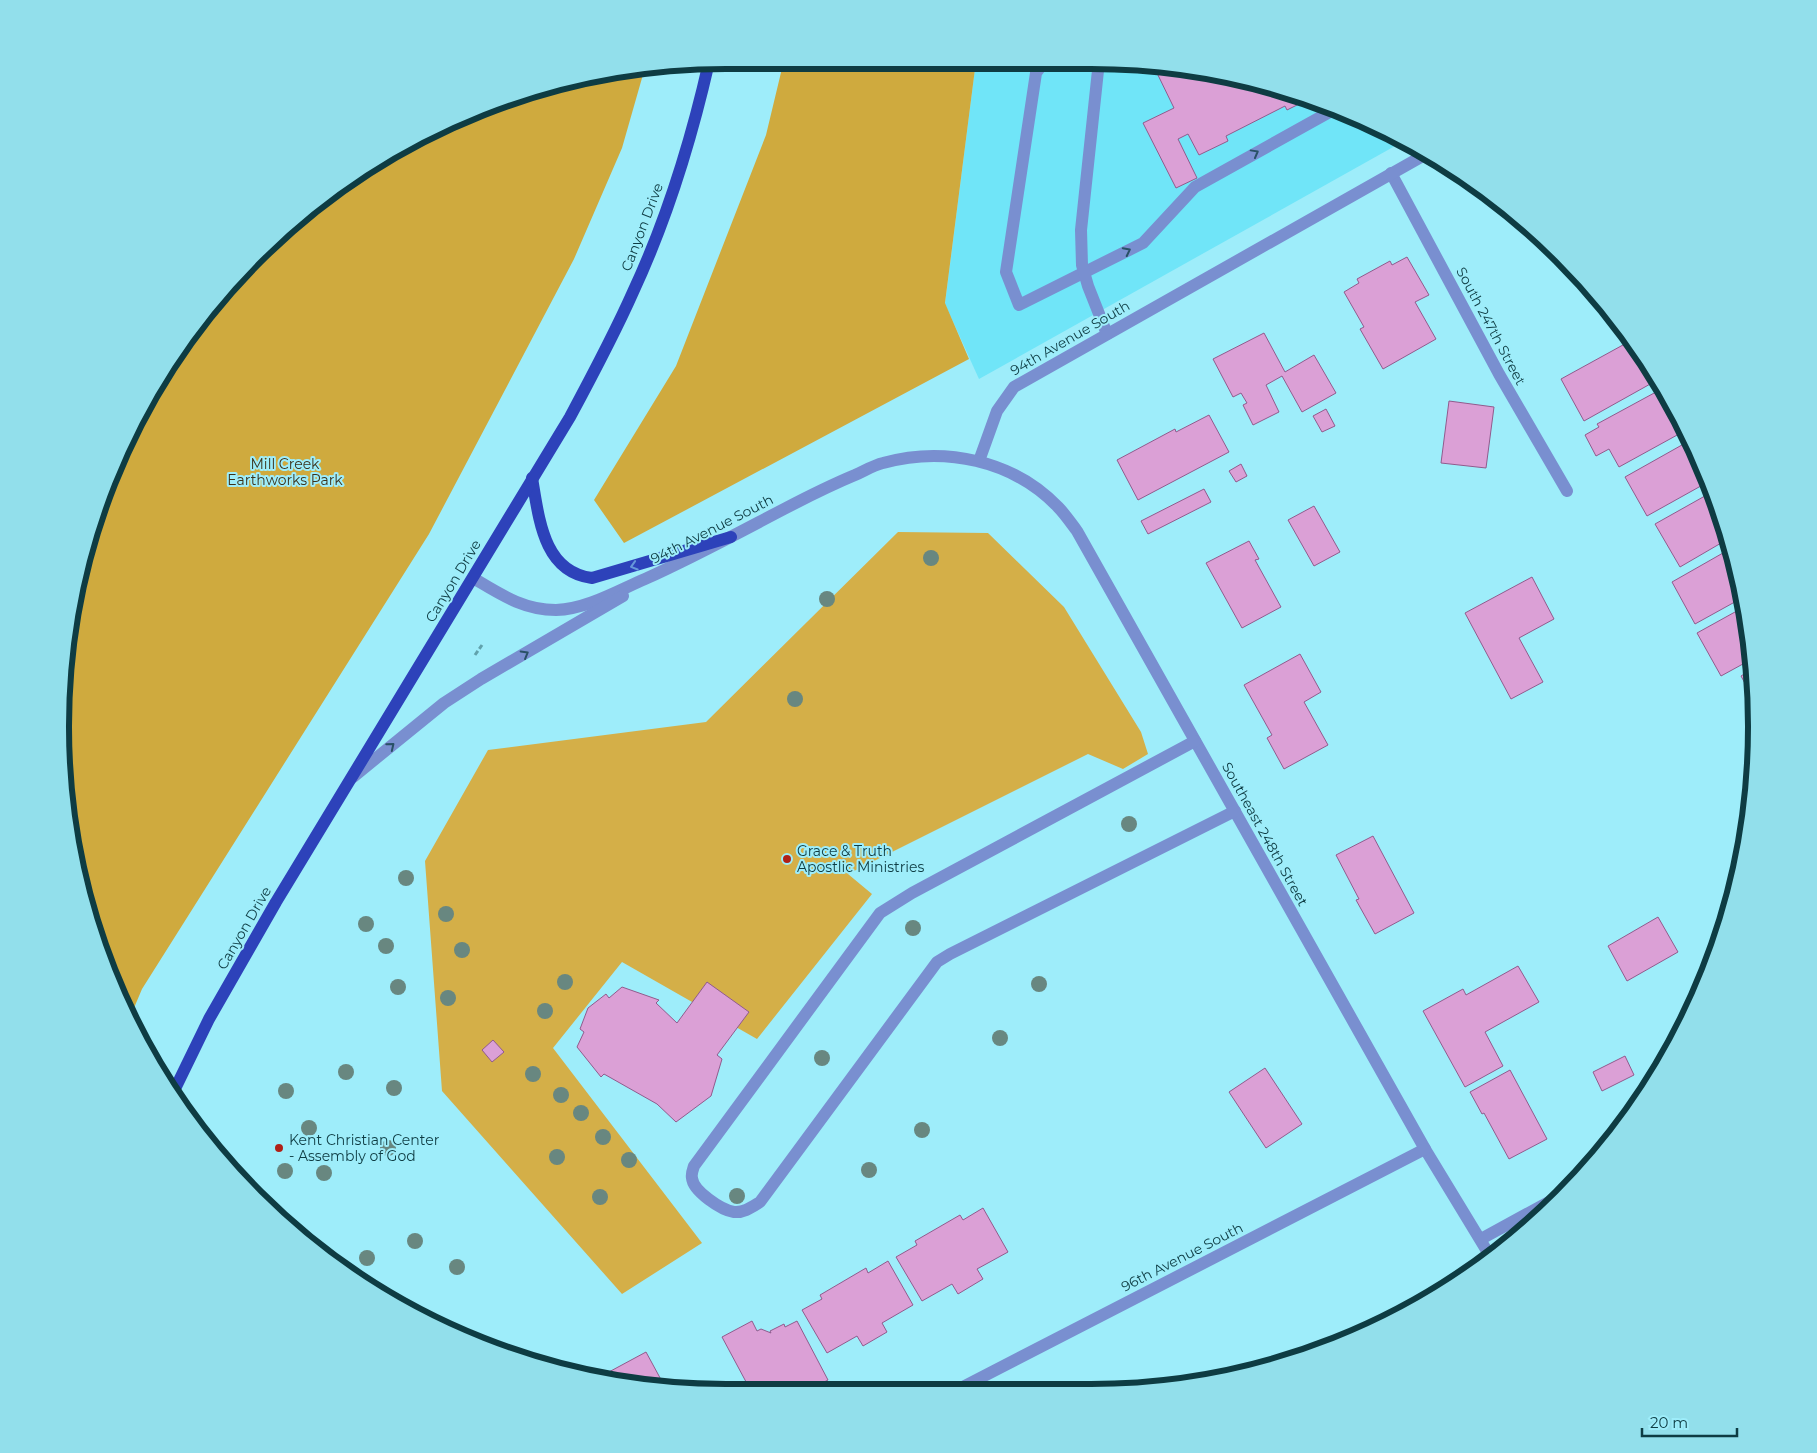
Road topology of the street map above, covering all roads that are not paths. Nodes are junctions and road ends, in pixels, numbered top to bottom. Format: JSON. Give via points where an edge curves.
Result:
{"nodes":[{"id":1,"x":707,"y":69,"type":"edge"},
{"id":2,"x":1039,"y":69,"type":"edge"},
{"id":3,"x":1098,"y":69,"type":"edge"},
{"id":4,"x":1327,"y":113,"type":"edge"},
{"id":5,"x":1419,"y":157,"type":"edge"},
{"id":6,"x":1391,"y":173,"type":"junction"},
{"id":7,"x":1084,"y":273,"type":"junction"},
{"id":8,"x":1107,"y":334,"type":"junction"},
{"id":9,"x":979,"y":461,"type":"junction"},
{"id":10,"x":532,"y":478,"type":"junction"},
{"id":11,"x":1567,"y":492,"type":"dead end"},
{"id":12,"x":731,"y":537,"type":"junction"},
{"id":13,"x":678,"y":564,"type":"junction"},
{"id":14,"x":473,"y":578,"type":"junction"},
{"id":15,"x":1195,"y":741,"type":"junction"},
{"id":16,"x":353,"y":777,"type":"junction"},
{"id":17,"x":1235,"y":812,"type":"junction"},
{"id":18,"x":176,"y":1086,"type":"edge"},
{"id":19,"x":1424,"y":1148,"type":"junction"},
{"id":20,"x":1537,"y":1209,"type":"edge"},
{"id":21,"x":1481,"y":1239,"type":"junction"},
{"id":22,"x":1487,"y":1251,"type":"edge"},
{"id":23,"x":968,"y":1384,"type":"edge"}],
"edges":[{"from":1,"to":10,"type":"main road","name":"Canyon Drive","via":[[684,158],[634,290],[570,417]]},
{"from":2,"to":7,"type":"street","via":[[1006,272],[1019,305]]},
{"from":3,"to":7,"type":"street","via":[[1081,230]]},
{"from":7,"to":4,"type":"street","one_way":true,"via":[[1143,243],[1195,186]]},
{"from":5,"to":6,"type":"street","name":"94th Avenue South"},
{"from":6,"to":8,"type":"street","name":"94th Avenue South"},
{"from":6,"to":11,"type":"street","name":"South 247th Street"},
{"from":7,"to":8,"type":"street"},
{"from":8,"to":9,"type":"street","name":"94th Avenue South","via":[[1014,387],[997,411]]},
{"from":9,"to":12,"type":"street","name":"94th Avenue South","via":[[946,455],[914,456],[881,463]]},
{"from":9,"to":15,"type":"street","name":"Southeast 248th Street","via":[[1008,471],[1034,487],[1058,507],[1077,530]]},
{"from":12,"to":10,"type":"main road","one_way":true,"via":[[592,578],[580,577],[564,567],[550,549],[539,516]]},
{"from":10,"to":14,"type":"main road","name":"Canyon Drive"},
{"from":12,"to":13,"type":"street","name":"94th Avenue South"},
{"from":13,"to":14,"type":"street","name":"94th Avenue South","via":[[582,606],[556,610],[531,608],[513,602]]},
{"from":16,"to":13,"type":"street","one_way":true,"via":[[444,703]]},
{"from":14,"to":16,"type":"main road","name":"Canyon Drive"},
{"from":15,"to":17,"type":"street","name":"Southeast 248th Street"},
{"from":15,"to":17,"type":"street","via":[[880,913],[694,1166],[692,1179],[696,1188],[715,1205],[734,1212],[747,1210],[760,1202],[937,962]]},
{"from":16,"to":18,"type":"main road","name":"Canyon Drive","via":[[209,1019]]},
{"from":17,"to":19,"type":"street","name":"Southeast 248th Street"},
{"from":19,"to":21,"type":"street","name":"Southeast 248th Street"},
{"from":19,"to":23,"type":"street","name":"96th Avenue South"},
{"from":20,"to":21,"type":"street"},
{"from":21,"to":22,"type":"street","name":"Southeast 248th Street"}]}
